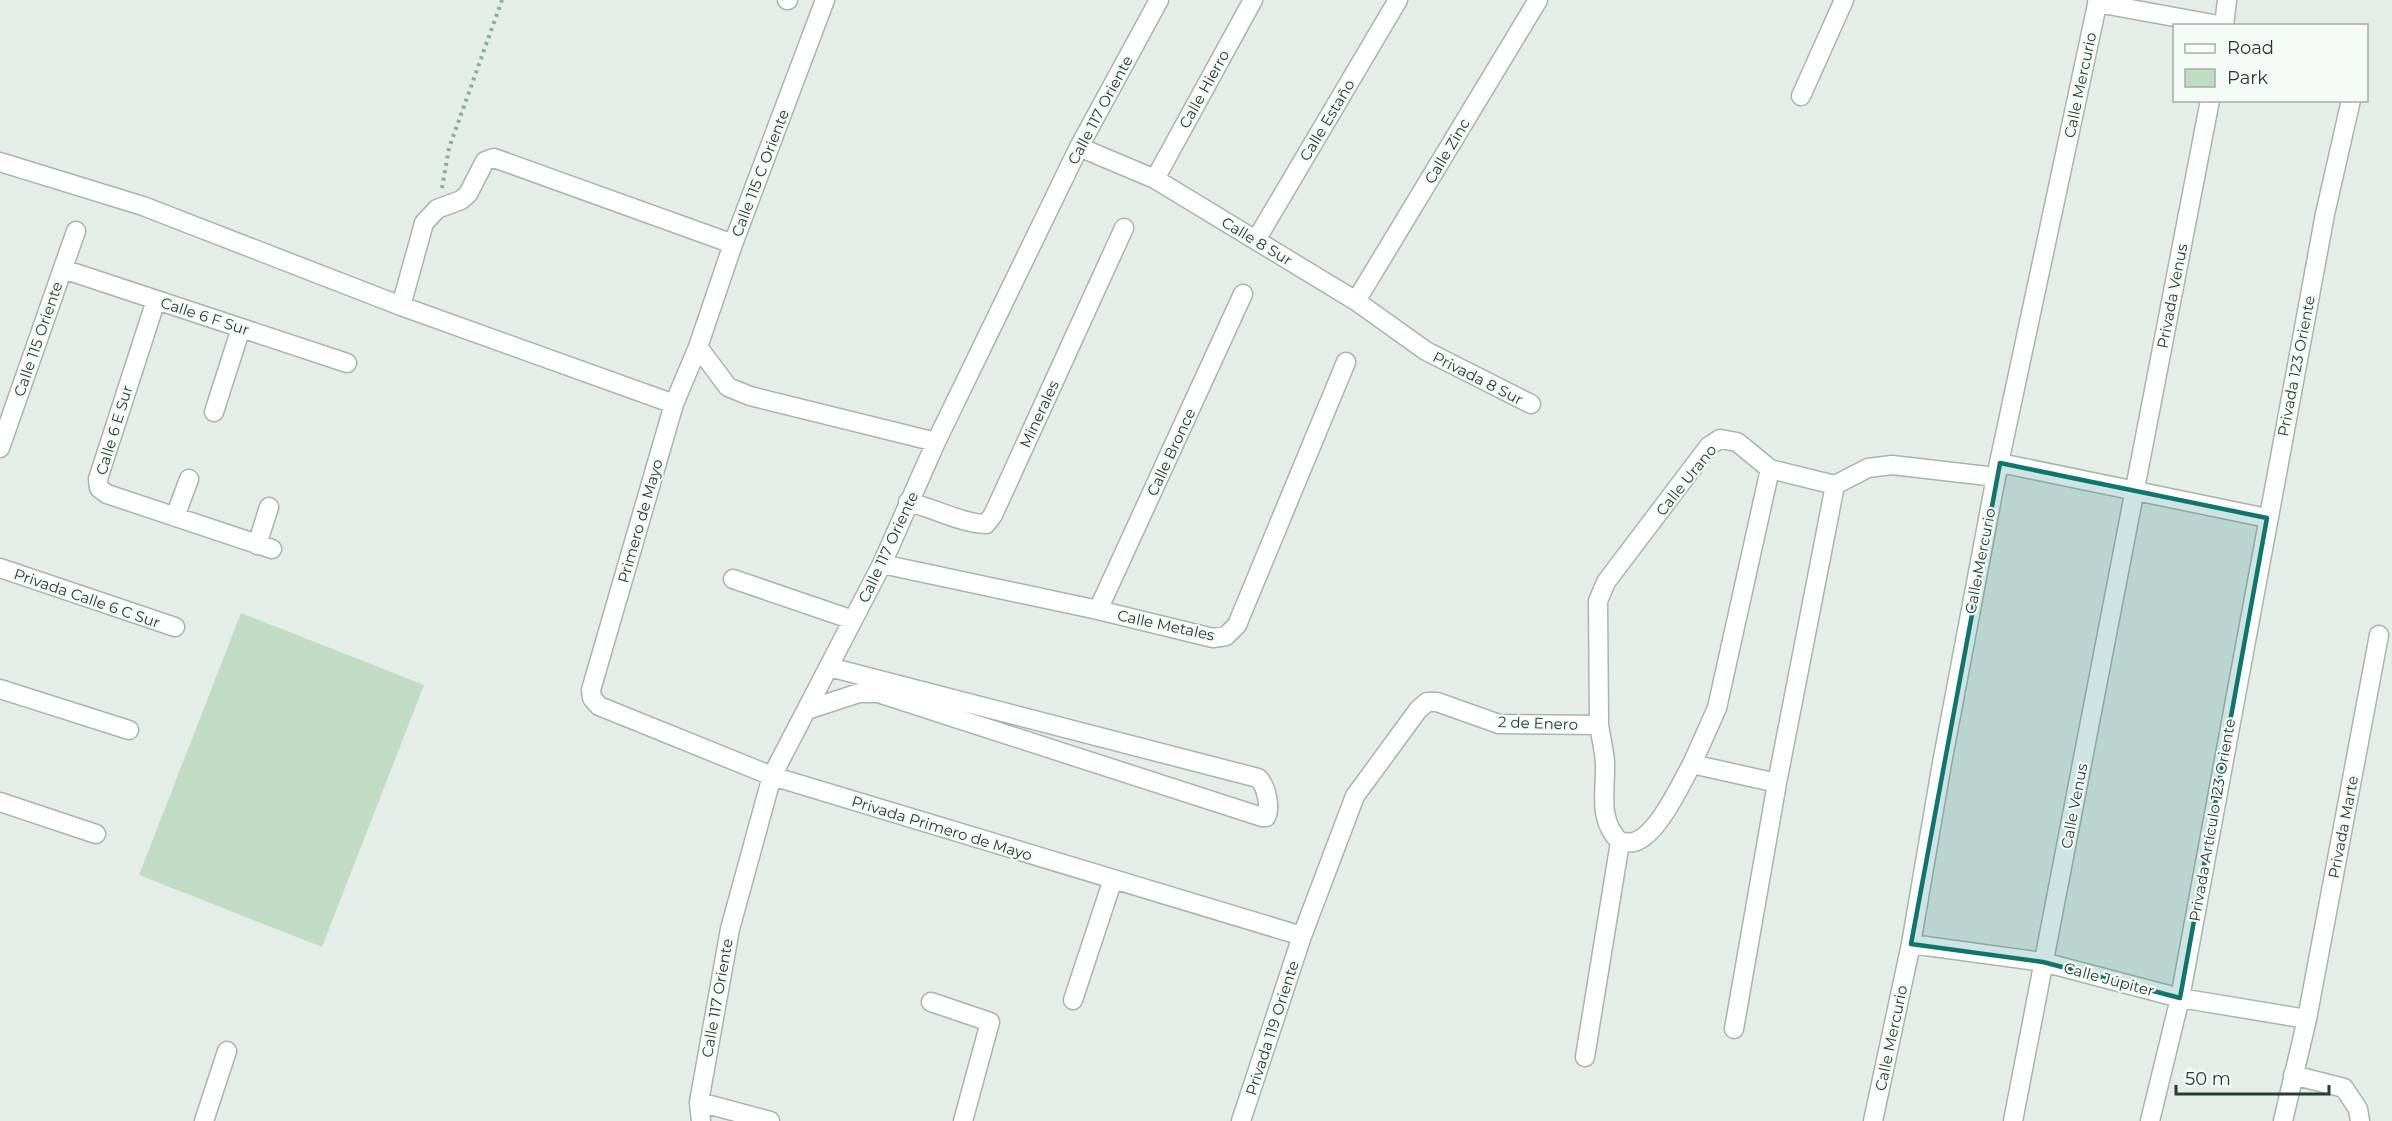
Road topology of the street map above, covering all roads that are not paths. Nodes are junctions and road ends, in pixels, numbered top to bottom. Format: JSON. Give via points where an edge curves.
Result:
{"nodes":[{"id":1,"x":825,"y":0,"type":"edge"},
{"id":2,"x":1159,"y":0,"type":"edge"},
{"id":3,"x":1253,"y":0,"type":"edge"},
{"id":4,"x":1398,"y":0,"type":"edge"},
{"id":5,"x":1538,"y":0,"type":"edge"},
{"id":6,"x":1844,"y":0,"type":"edge"},
{"id":7,"x":2227,"y":0,"type":"edge"},
{"id":8,"x":2098,"y":1,"type":"edge"},
{"id":9,"x":2214,"y":24,"type":"edge"},
{"id":10,"x":2224,"y":24,"type":"edge"},
{"id":11,"x":1801,"y":96,"type":"dead end"},
{"id":12,"x":2210,"y":102,"type":"edge"},
{"id":13,"x":2351,"y":102,"type":"edge"},
{"id":14,"x":1079,"y":147,"type":"junction"},
{"id":15,"x":0,"y":162,"type":"edge"},
{"id":16,"x":1155,"y":178,"type":"junction"},
{"id":17,"x":1124,"y":228,"type":"dead end"},
{"id":18,"x":76,"y":231,"type":"dead end"},
{"id":19,"x":1256,"y":240,"type":"junction"},
{"id":20,"x":733,"y":244,"type":"junction"},
{"id":21,"x":63,"y":269,"type":"junction"},
{"id":22,"x":1243,"y":294,"type":"dead end"},
{"id":23,"x":156,"y":300,"type":"junction"},
{"id":24,"x":1356,"y":301,"type":"junction"},
{"id":25,"x":401,"y":306,"type":"junction"},
{"id":26,"x":241,"y":328,"type":"junction"},
{"id":27,"x":698,"y":347,"type":"junction"},
{"id":28,"x":1426,"y":351,"type":"joint"},
{"id":29,"x":1346,"y":362,"type":"dead end"},
{"id":30,"x":347,"y":363,"type":"dead end"},
{"id":31,"x":674,"y":404,"type":"junction"},
{"id":32,"x":1531,"y":404,"type":"dead end"},
{"id":33,"x":214,"y":412,"type":"dead end"},
{"id":34,"x":936,"y":442,"type":"junction"},
{"id":35,"x":0,"y":448,"type":"edge"},
{"id":36,"x":1770,"y":469,"type":"junction"},
{"id":37,"x":1998,"y":470,"type":"junction"},
{"id":38,"x":189,"y":479,"type":"dead end"},
{"id":39,"x":1835,"y":485,"type":"junction"},
{"id":40,"x":2135,"y":491,"type":"junction"},
{"id":41,"x":909,"y":502,"type":"junction"},
{"id":42,"x":269,"y":507,"type":"dead end"},
{"id":43,"x":175,"y":517,"type":"junction"},
{"id":44,"x":2267,"y":518,"type":"junction"},
{"id":45,"x":882,"y":564,"type":"junction"},
{"id":46,"x":0,"y":568,"type":"edge"},
{"id":47,"x":733,"y":579,"type":"dead end"},
{"id":48,"x":1098,"y":610,"type":"junction"},
{"id":49,"x":853,"y":620,"type":"junction"},
{"id":50,"x":175,"y":627,"type":"dead end"},
{"id":51,"x":2379,"y":635,"type":"dead end"},
{"id":52,"x":830,"y":667,"type":"junction"},
{"id":53,"x":0,"y":689,"type":"edge"},
{"id":54,"x":591,"y":698,"type":"joint"},
{"id":55,"x":985,"y":707,"type":"junction"},
{"id":56,"x":807,"y":710,"type":"junction"},
{"id":57,"x":979,"y":725,"type":"junction"},
{"id":58,"x":1599,"y":725,"type":"junction"},
{"id":59,"x":129,"y":730,"type":"dead end"},
{"id":60,"x":1117,"y":741,"type":"junction"},
{"id":61,"x":1692,"y":764,"type":"junction"},
{"id":62,"x":1109,"y":767,"type":"junction"},
{"id":63,"x":772,"y":776,"type":"junction"},
{"id":64,"x":1777,"y":783,"type":"junction"},
{"id":65,"x":0,"y":802,"type":"edge"},
{"id":66,"x":96,"y":834,"type":"dead end"},
{"id":67,"x":1620,"y":842,"type":"junction"},
{"id":68,"x":1113,"y":879,"type":"junction"},
{"id":69,"x":1302,"y":936,"type":"junction"},
{"id":70,"x":1911,"y":944,"type":"junction"},
{"id":71,"x":2043,"y":962,"type":"junction"},
{"id":72,"x":2180,"y":998,"type":"junction"},
{"id":73,"x":1073,"y":1000,"type":"dead end"},
{"id":74,"x":931,"y":1002,"type":"dead end"},
{"id":75,"x":2307,"y":1019,"type":"junction"},
{"id":76,"x":1734,"y":1029,"type":"dead end"},
{"id":77,"x":227,"y":1050,"type":"dead end"},
{"id":78,"x":1585,"y":1057,"type":"dead end"},
{"id":79,"x":2293,"y":1075,"type":"junction"},
{"id":80,"x":699,"y":1102,"type":"junction"},
{"id":81,"x":204,"y":1121,"type":"edge"},
{"id":82,"x":701,"y":1121,"type":"edge"},
{"id":83,"x":770,"y":1121,"type":"edge"},
{"id":84,"x":963,"y":1121,"type":"edge"},
{"id":85,"x":1241,"y":1121,"type":"edge"},
{"id":86,"x":1873,"y":1121,"type":"edge"},
{"id":87,"x":2013,"y":1121,"type":"edge"},
{"id":88,"x":2150,"y":1121,"type":"edge"},
{"id":89,"x":2283,"y":1121,"type":"edge"},
{"id":90,"x":2360,"y":1121,"type":"edge"}],
"edges":[{"from":1,"to":20,"type":"street","name":"Calle 115 C Oriente"},
{"from":2,"to":14,"type":"street","name":"Calle 117 Oriente"},
{"from":3,"to":16,"type":"street","name":"Calle Hierro"},
{"from":4,"to":19,"type":"street","name":"Calle Estaño"},
{"from":5,"to":24,"type":"street","name":"Calle Zinc"},
{"from":6,"to":11,"type":"street"},
{"from":7,"to":10,"type":"street"},
{"from":8,"to":9,"type":"street","name":"Calle Mercurio"},
{"from":8,"to":37,"type":"street","name":"Calle Mercurio"},
{"from":12,"to":40,"type":"street","name":"Privada Venus"},
{"from":13,"to":44,"type":"street","name":"Privada 123 Oriente"},
{"from":14,"to":16,"type":"street","name":"Calle 8 Sur"},
{"from":14,"to":34,"type":"street","name":"Calle 117 Oriente"},
{"from":15,"to":25,"type":"street","via":[[143,206]]},
{"from":16,"to":19,"type":"street","name":"Calle 8 Sur"},
{"from":17,"to":41,"type":"street","name":"Minerales","via":[[986,524],[974,524]]},
{"from":18,"to":21,"type":"street","name":"Calle 115 Oriente"},
{"from":19,"to":24,"type":"street","name":"Calle 8 Sur"},
{"from":20,"to":25,"type":"street","via":[[494,158],[485,161],[468,194],[438,209],[424,223]]},
{"from":20,"to":27,"type":"street","name":"Calle 115 C Oriente"},
{"from":21,"to":23,"type":"street","name":"Calle 6 F Sur"},
{"from":21,"to":35,"type":"street","name":"Calle 115 Oriente"},
{"from":22,"to":48,"type":"street","name":"Calle Bronce"},
{"from":23,"to":26,"type":"street","name":"Calle 6 F Sur"},
{"from":23,"to":43,"type":"street","name":"Calle 6 E Sur","via":[[98,479],[99,488],[107,494]]},
{"from":24,"to":28,"type":"street","name":"Calle 8 Sur"},
{"from":25,"to":31,"type":"street"},
{"from":26,"to":30,"type":"street","name":"Calle 6 F Sur"},
{"from":26,"to":33,"type":"street"},
{"from":27,"to":31,"type":"street","name":"Primero de Mayo"},
{"from":27,"to":34,"type":"street","via":[[728,387],[750,396]]},
{"from":28,"to":32,"type":"street","name":"Privada 8 Sur"},
{"from":29,"to":48,"type":"street","name":"Calle Metales","via":[[1238,625],[1226,636],[1213,638]]},
{"from":31,"to":54,"type":"street","name":"Primero de Mayo"},
{"from":34,"to":41,"type":"street","name":"Calle 117 Oriente"},
{"from":36,"to":39,"type":"street","name":"Calle Urano"},
{"from":36,"to":58,"type":"street","name":"Calle Urano","via":[[1737,442],[1720,439],[1709,446],[1606,582],[1598,601]]},
{"from":36,"to":61,"type":"street","via":[[1717,708]]},
{"from":37,"to":39,"type":"street","via":[[1893,465],[1869,468]]},
{"from":37,"to":40,"type":"street"},
{"from":37,"to":70,"type":"street","name":"Calle Mercurio"},
{"from":38,"to":43,"type":"street"},
{"from":39,"to":64,"type":"street"},
{"from":40,"to":44,"type":"street"},
{"from":40,"to":71,"type":"street","name":"Calle Venus"},
{"from":41,"to":45,"type":"street","name":"Calle 117 Oriente"},
{"from":42,"to":43,"type":"street","name":"Calle 6 E Sur","via":[[264,547]]},
{"from":44,"to":72,"type":"street","name":"Privada Artículo 123 Oriente"},
{"from":45,"to":48,"type":"street","name":"Calle Metales"},
{"from":45,"to":49,"type":"street","name":"Calle 117 Oriente"},
{"from":46,"to":50,"type":"street","name":"Privada Calle 6 C Sur"},
{"from":47,"to":49,"type":"street"},
{"from":49,"to":52,"type":"street","name":"Calle 117 Oriente"},
{"from":51,"to":75,"type":"street","name":"Privada Marte"},
{"from":52,"to":55,"type":"street"},
{"from":52,"to":56,"type":"street","name":"Calle 117 Oriente"},
{"from":53,"to":59,"type":"street"},
{"from":54,"to":63,"type":"street","name":"Privada Primero de Mayo","via":[[599,706]]},
{"from":55,"to":57,"type":"street"},
{"from":55,"to":60,"type":"street"},
{"from":56,"to":57,"type":"street","via":[[869,691]]},
{"from":56,"to":63,"type":"street","name":"Calle 117 Oriente"},
{"from":57,"to":62,"type":"street"},
{"from":58,"to":67,"type":"street","name":"2 de Enero","via":[[1605,760],[1605,814],[1611,832]]},
{"from":58,"to":69,"type":"street","name":"2 de Enero","via":[[1499,724],[1427,702],[1355,796]]},
{"from":60,"to":62,"type":"street"},
{"from":60,"to":62,"type":"street","via":[[1258,778],[1265,786],[1268,812],[1262,817]]},
{"from":61,"to":64,"type":"street"},
{"from":61,"to":67,"type":"street","via":[[1657,824],[1634,842]]},
{"from":63,"to":68,"type":"street","name":"Privada Primero de Mayo"},
{"from":63,"to":80,"type":"street","name":"Calle 117 Oriente","via":[[730,929]]},
{"from":64,"to":76,"type":"street"},
{"from":65,"to":66,"type":"street"},
{"from":67,"to":78,"type":"street"},
{"from":68,"to":69,"type":"street","name":"Privada Primero de Mayo"},
{"from":68,"to":73,"type":"street"},
{"from":69,"to":85,"type":"street","name":"Privada 119 Oriente"},
{"from":70,"to":71,"type":"street","name":"Calle Júpiter"},
{"from":70,"to":86,"type":"street","name":"Calle Mercurio"},
{"from":71,"to":72,"type":"street","name":"Calle Júpiter"},
{"from":71,"to":87,"type":"street","name":"Calle Venus"},
{"from":72,"to":75,"type":"street","name":"Calle Júpiter"},
{"from":72,"to":88,"type":"street","name":"Privada Artículo 123 Oriente"},
{"from":74,"to":84,"type":"street","via":[[990,1022]]},
{"from":75,"to":79,"type":"street","name":"Privada Marte"},
{"from":77,"to":81,"type":"street"},
{"from":79,"to":89,"type":"street","name":"Privada Marte"},
{"from":79,"to":90,"type":"street","via":[[2344,1088],[2358,1109]]},
{"from":80,"to":82,"type":"street","name":"Calle 117 Oriente"},
{"from":80,"to":83,"type":"street"}]}
